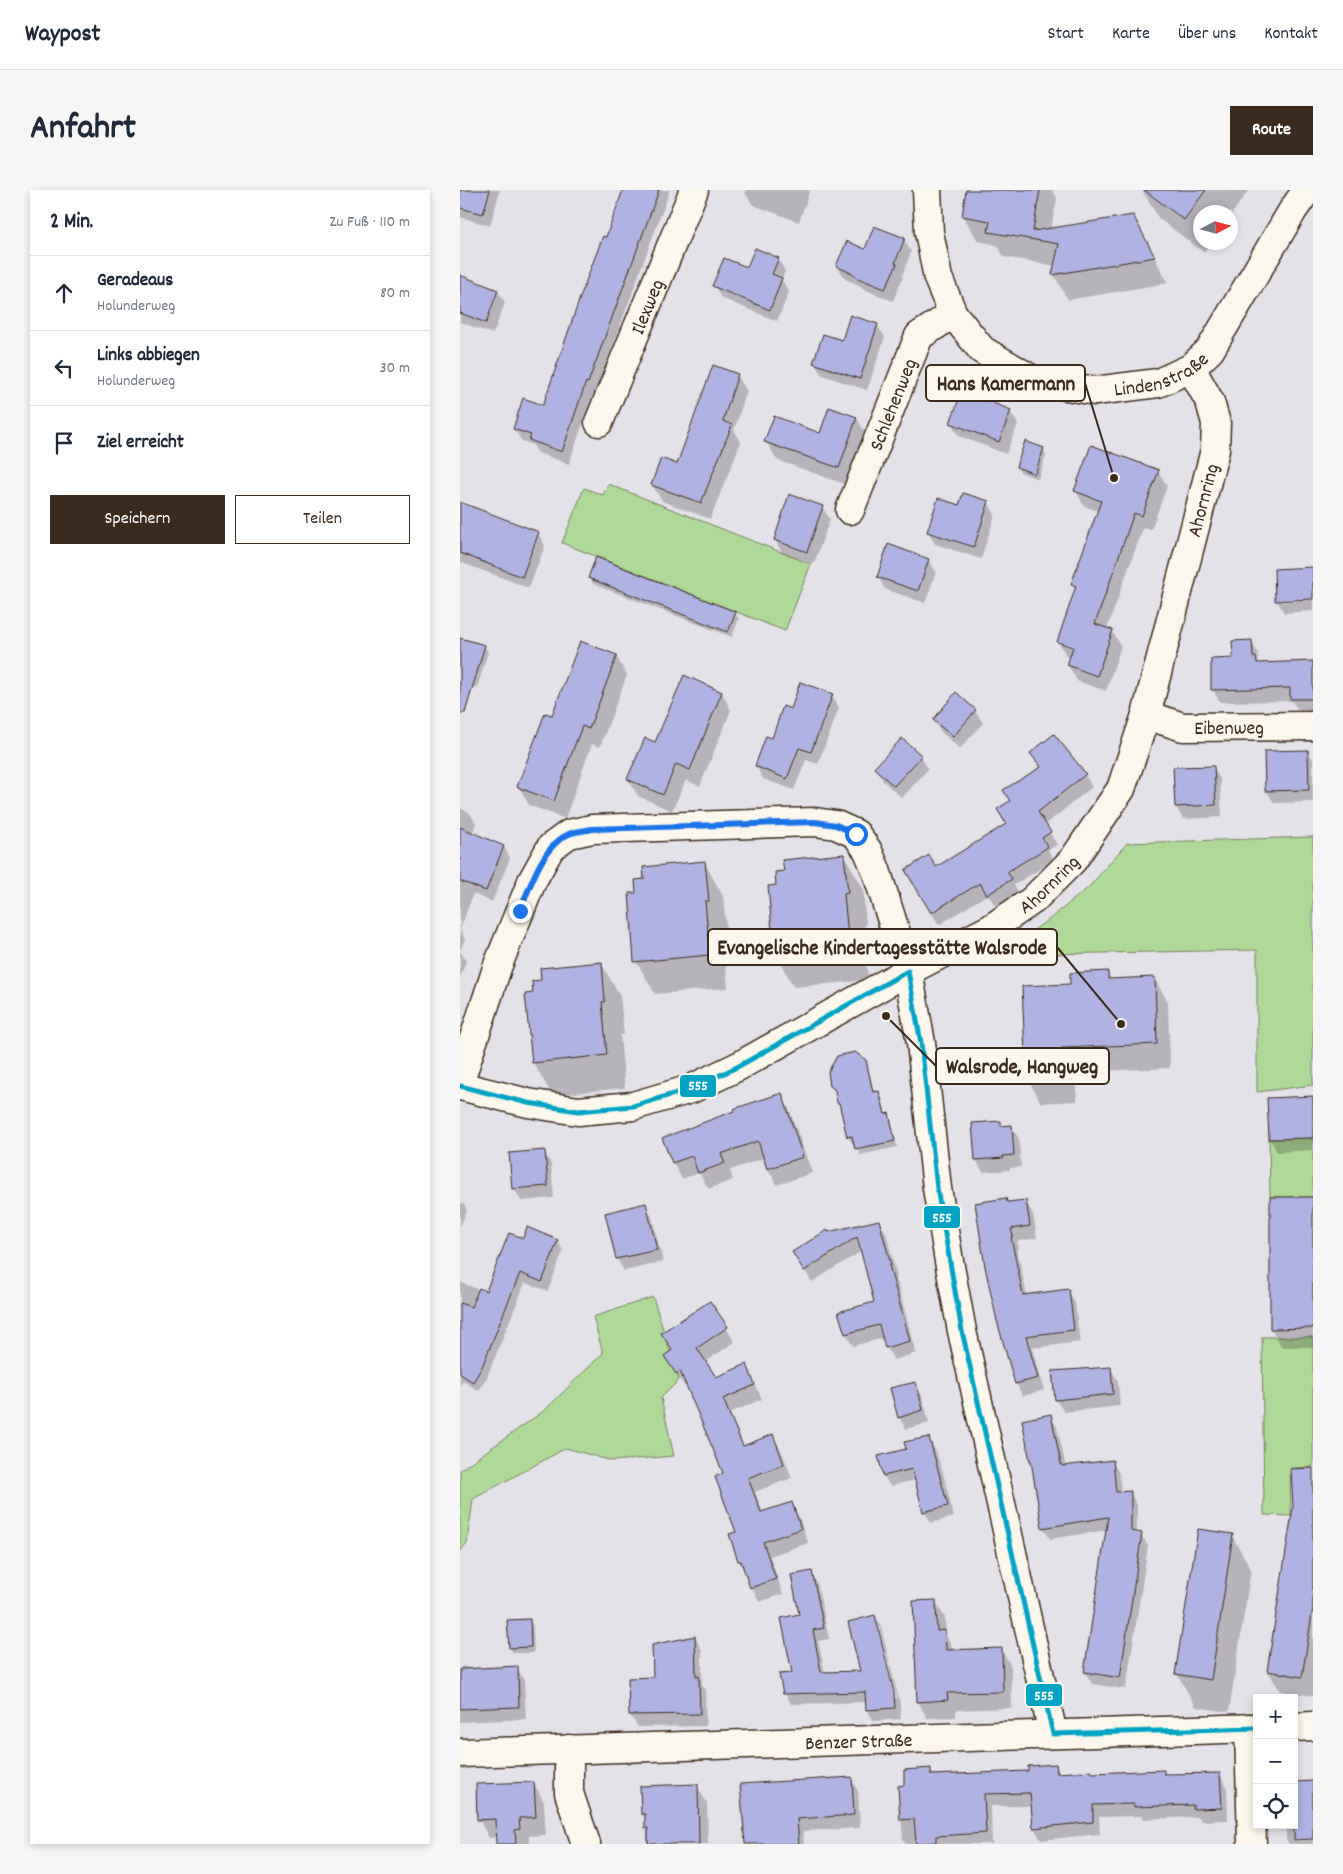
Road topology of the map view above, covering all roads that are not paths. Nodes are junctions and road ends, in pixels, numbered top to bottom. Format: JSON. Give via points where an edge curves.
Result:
{"nodes":[{"id":1,"x":694,"y":190,"type":"edge"},
{"id":2,"x":927,"y":190,"type":"edge"},
{"id":3,"x":1307,"y":190,"type":"edge"},
{"id":4,"x":953,"y":314,"type":"junction"},
{"id":5,"x":1191,"y":368,"type":"junction"},
{"id":6,"x":598,"y":422,"type":"dead end"},
{"id":7,"x":850,"y":510,"type":"dead end"},
{"id":8,"x":1146,"y":715,"type":"junction"},
{"id":9,"x":1313,"y":726,"type":"edge"},
{"id":10,"x":908,"y":971,"type":"junction"},
{"id":11,"x":460,"y":1081,"type":"edge"},
{"id":12,"x":460,"y":1086,"type":"edge"},
{"id":13,"x":1313,"y":1726,"type":"edge"},
{"id":14,"x":1298,"y":1727,"type":"edge"},
{"id":15,"x":1253,"y":1728,"type":"edge"},
{"id":16,"x":1053,"y":1734,"type":"junction"},
{"id":17,"x":569,"y":1749,"type":"junction"},
{"id":18,"x":460,"y":1752,"type":"edge"},
{"id":19,"x":586,"y":1844,"type":"edge"},
{"id":20,"x":1252,"y":1844,"type":"edge"}],
"edges":[{"from":1,"to":6,"type":"street","name":"Ilexweg"},
{"from":2,"to":4,"type":"street","name":"Lindenstraße","via":[[929,232],[938,278]]},
{"from":3,"to":5,"type":"street","name":"Lindenstraße","via":[[1210,350]]},
{"from":4,"to":5,"type":"street","name":"Lindenstraße","via":[[982,350],[1033,380],[1095,391],[1158,383]]},
{"from":4,"to":7,"type":"street","name":"Schlehenweg","via":[[919,336]]},
{"from":5,"to":8,"type":"street","name":"Ahornring","via":[[1210,402],[1216,423],[1215,450]]},
{"from":8,"to":9,"type":"street","name":"Eibenweg","via":[[1183,727]]},
{"from":8,"to":10,"type":"street","name":"Ahornring","via":[[1121,789],[1073,860],[1033,900],[997,924]]},
{"from":10,"to":11,"type":"street","via":[[868,852],[856,834],[841,827],[815,822],[592,829],[569,834],[551,847],[532,881],[498,965]]},
{"from":10,"to":12,"type":"street","name":"Ahornring","via":[[739,1066],[691,1089],[633,1106],[578,1111],[528,1103]]},
{"from":10,"to":16,"type":"street","via":[[921,1043],[937,1188],[962,1331]]},
{"from":13,"to":14,"type":"street"},
{"from":15,"to":16,"type":"street","name":"Benzer Straße"},
{"from":15,"to":20,"type":"street"},
{"from":16,"to":17,"type":"street","name":"Benzer Straße"},
{"from":17,"to":18,"type":"street","name":"Benzer Straße"},
{"from":17,"to":19,"type":"street","via":[[569,1793]]}]}
